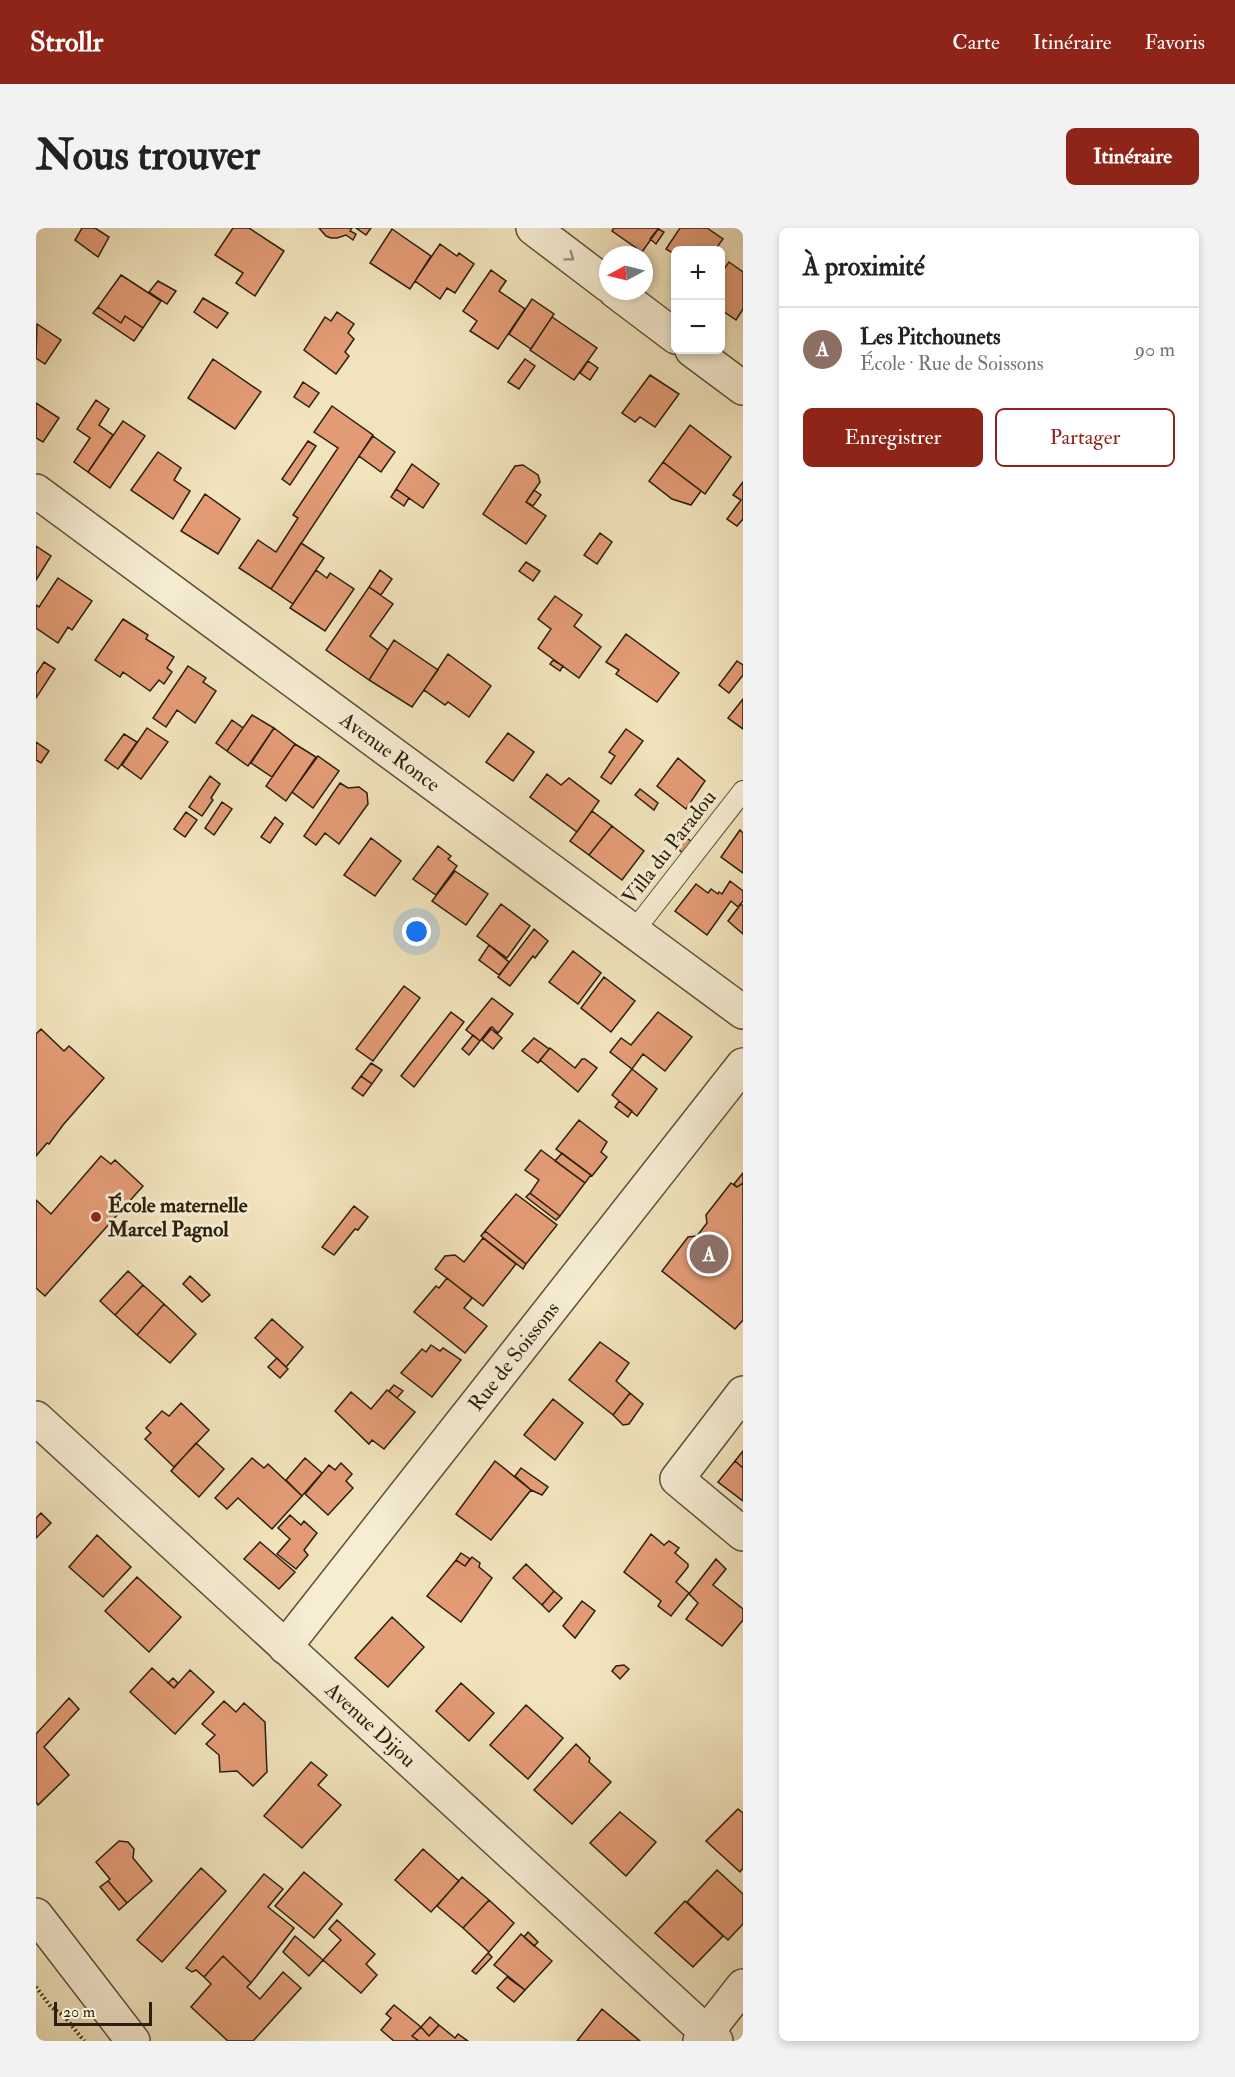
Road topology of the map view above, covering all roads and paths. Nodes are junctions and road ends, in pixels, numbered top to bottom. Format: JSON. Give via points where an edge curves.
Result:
{"nodes":[{"id":1,"x":533,"y":228,"type":"edge"},
{"id":2,"x":599,"y":278,"type":"edge"},
{"id":3,"x":627,"y":300,"type":"edge"},
{"id":4,"x":671,"y":334,"type":"edge"},
{"id":5,"x":697,"y":354,"type":"edge"},
{"id":6,"x":743,"y":388,"type":"edge"},
{"id":7,"x":36,"y":491,"type":"edge"},
{"id":8,"x":743,"y":791,"type":"edge"},
{"id":9,"x":633,"y":932,"type":"junction"},
{"id":10,"x":743,"y":1012,"type":"edge"},
{"id":11,"x":743,"y":1065,"type":"edge"},
{"id":12,"x":743,"y":1393,"type":"edge"},
{"id":13,"x":36,"y":1418,"type":"edge"},
{"id":14,"x":743,"y":1534,"type":"edge"},
{"id":15,"x":285,"y":1647,"type":"junction"},
{"id":16,"x":36,"y":1915,"type":"edge"},
{"id":17,"x":743,"y":1986,"type":"edge"},
{"id":18,"x":36,"y":1987,"type":"edge"},
{"id":19,"x":707,"y":2038,"type":"edge"},
{"id":20,"x":84,"y":2041,"type":"edge"},
{"id":21,"x":133,"y":2041,"type":"edge"}],
"edges":[{"from":1,"to":2,"type":"street","one_way":true},
{"from":3,"to":4,"type":"street"},
{"from":5,"to":6,"type":"street"},
{"from":7,"to":9,"type":"street","name":"Avenue Ronce"},
{"from":8,"to":9,"type":"lane","name":"Villa du Paradou"},
{"from":9,"to":10,"type":"street","name":"Avenue Ronce"},
{"from":11,"to":15,"type":"street","name":"Rue de Soissons"},
{"from":12,"to":14,"type":"street","via":[[676,1479]]},
{"from":13,"to":15,"type":"street","name":"Avenue Dijou"},
{"from":15,"to":19,"type":"street","name":"Avenue Dijou"},
{"from":16,"to":21,"type":"street"},
{"from":17,"to":19,"type":"street"},
{"from":18,"to":20,"type":"path"}]}
